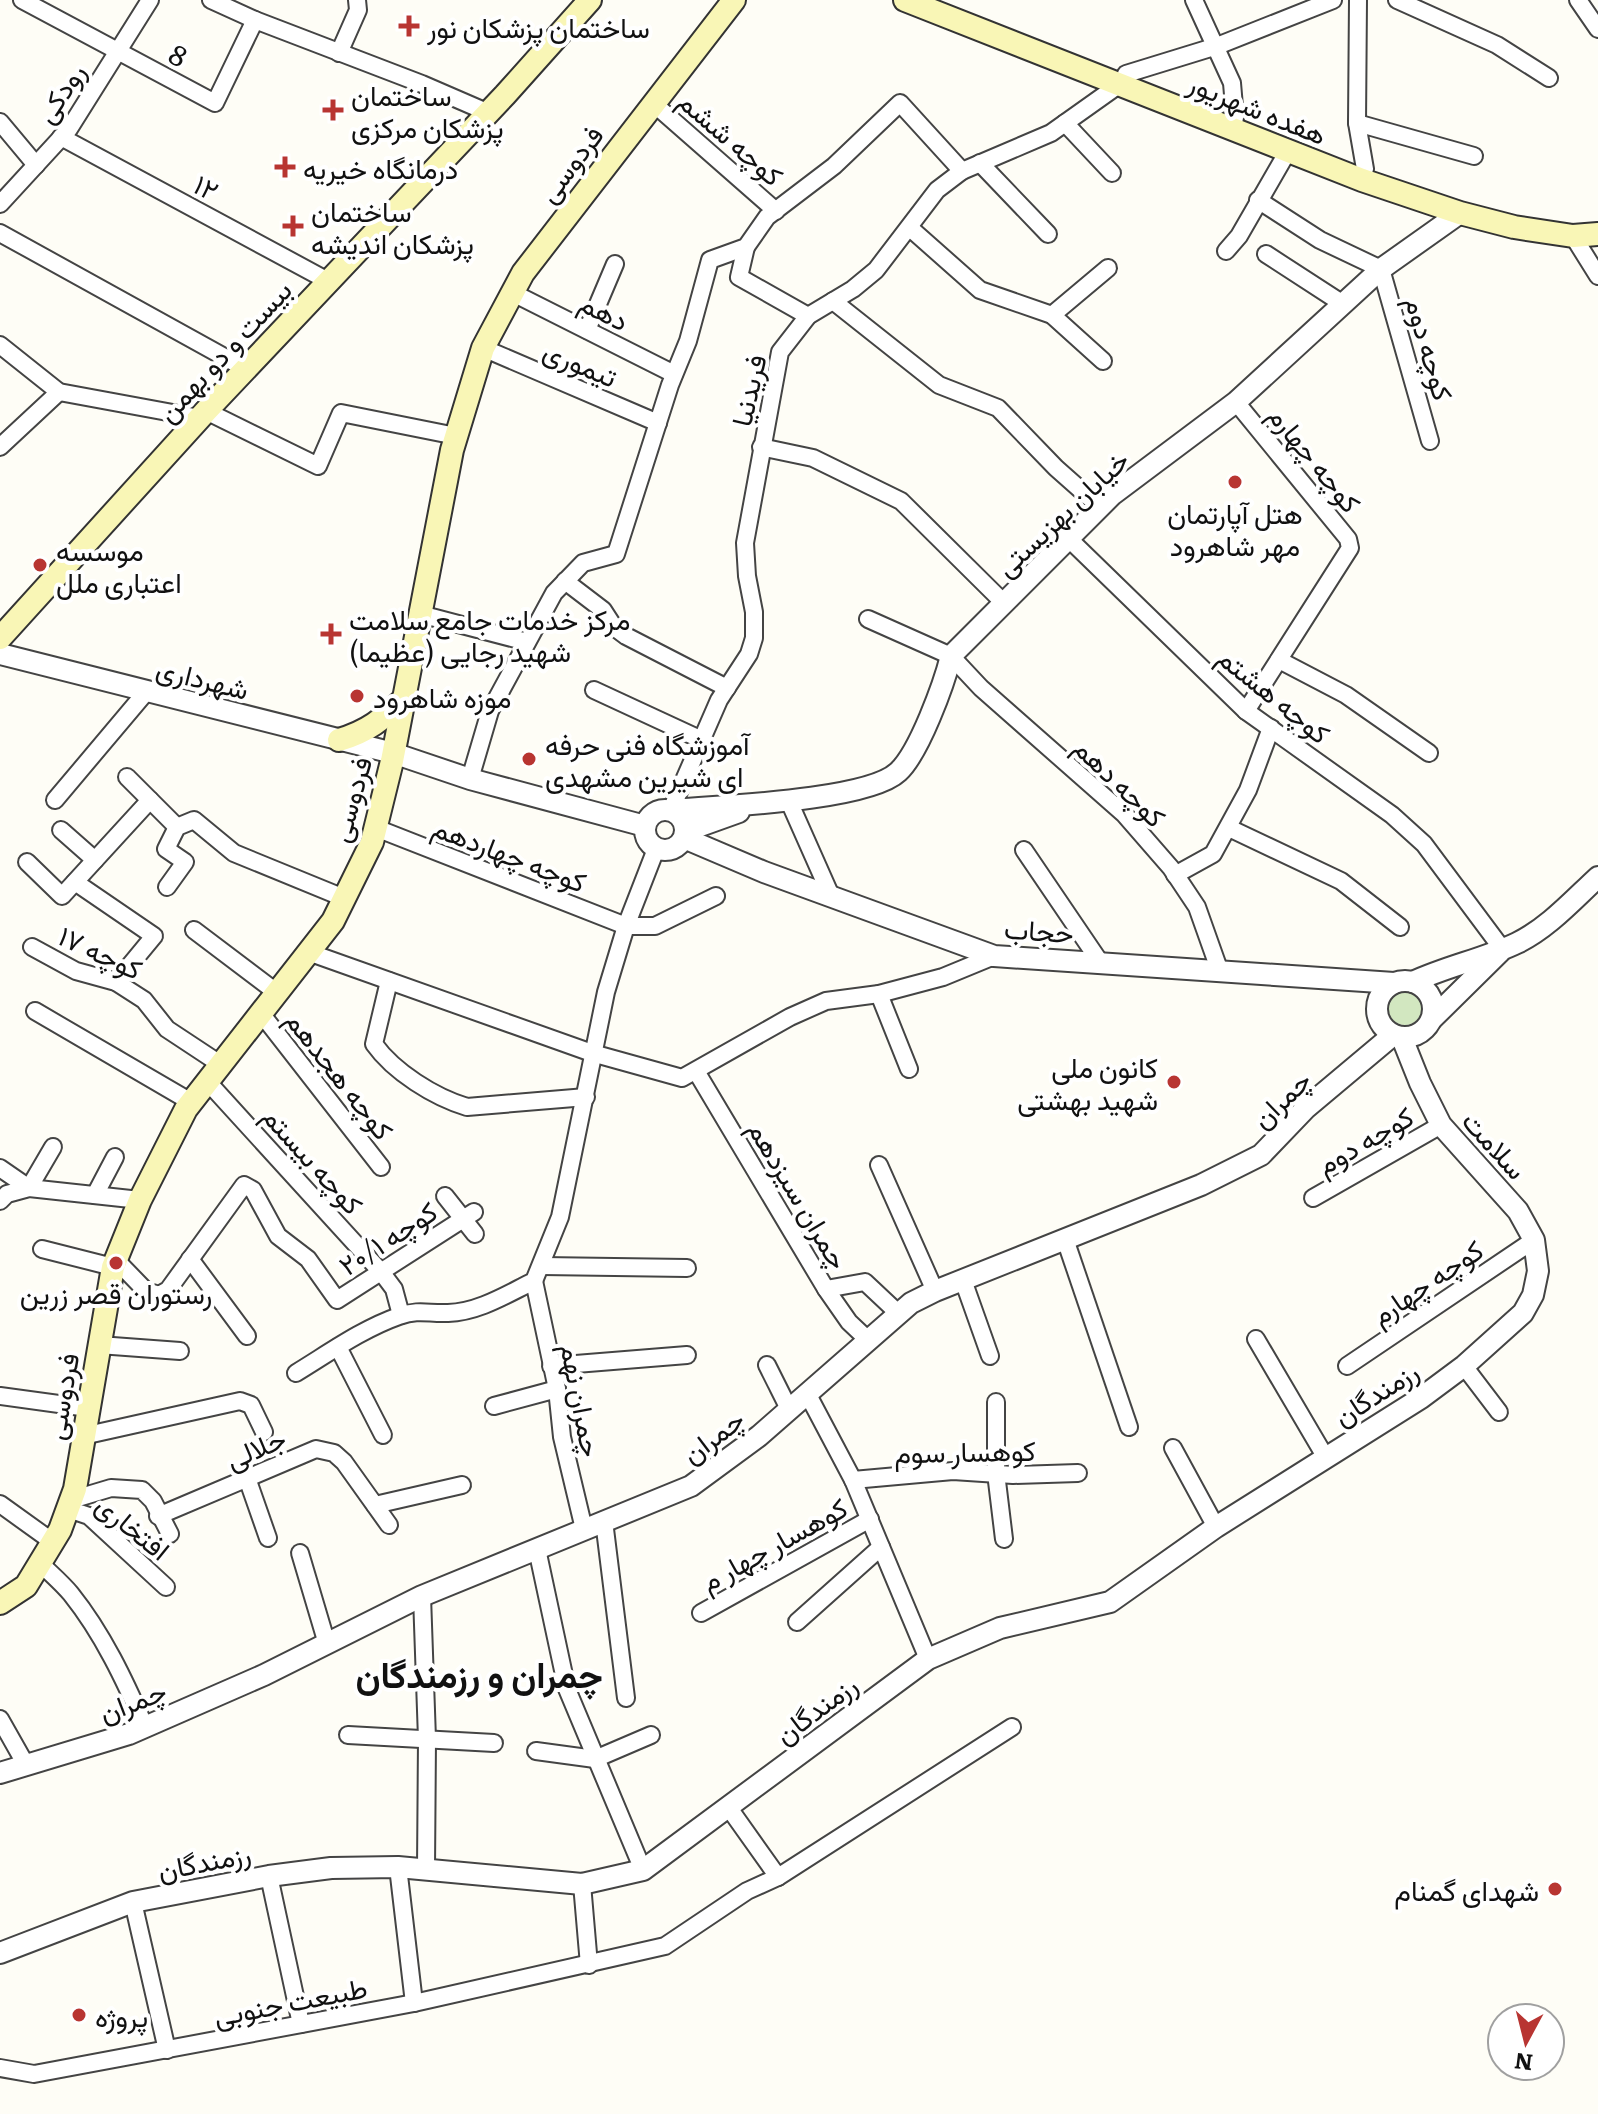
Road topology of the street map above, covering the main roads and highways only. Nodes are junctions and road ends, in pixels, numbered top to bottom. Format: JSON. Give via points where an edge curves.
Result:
{"nodes":[{"id":1,"x":590,"y":0,"type":"edge"},
{"id":2,"x":734,"y":0,"type":"edge"},
{"id":3,"x":905,"y":0,"type":"edge"},
{"id":4,"x":942,"y":0,"type":"edge"},
{"id":5,"x":1123,"y":79,"type":"junction"},
{"id":6,"x":1463,"y":208,"type":"junction"},
{"id":7,"x":1598,"y":223,"type":"edge"},
{"id":8,"x":1598,"y":234,"type":"edge"},
{"id":9,"x":0,"y":638,"type":"edge"},
{"id":10,"x":404,"y":699,"type":"junction"},
{"id":11,"x":339,"y":740,"type":"road end"},
{"id":12,"x":0,"y":1603,"type":"edge"}],
"edges":[{"from":1,"to":9,"type":"main road","name":"بیست و دو بهمن"},
{"from":2,"to":10,"type":"main road","name":"فردوسی","via":[[523,273],[483,348],[456,436]]},
{"from":3,"to":5,"type":"main road","name":"هفده شهریور"},
{"from":4,"to":5,"type":"main road","name":"هفده شهریور"},
{"from":5,"to":6,"type":"main road","name":"هفده شهریور"},
{"from":5,"to":6,"type":"main road","name":"هفده شهریور","via":[[1362,180]]},
{"from":6,"to":7,"type":"main road","name":"هفده شهریور"},
{"from":6,"to":8,"type":"main road","name":"هفده شهریور","via":[[1514,227],[1573,236]]},
{"from":10,"to":11,"type":"main road","via":[[376,725]]},
{"from":10,"to":12,"type":"main road","name":"فردوسی","via":[[372,842],[333,921],[191,1102],[140,1200],[114,1263],[69,1504],[26,1586]]}]}
